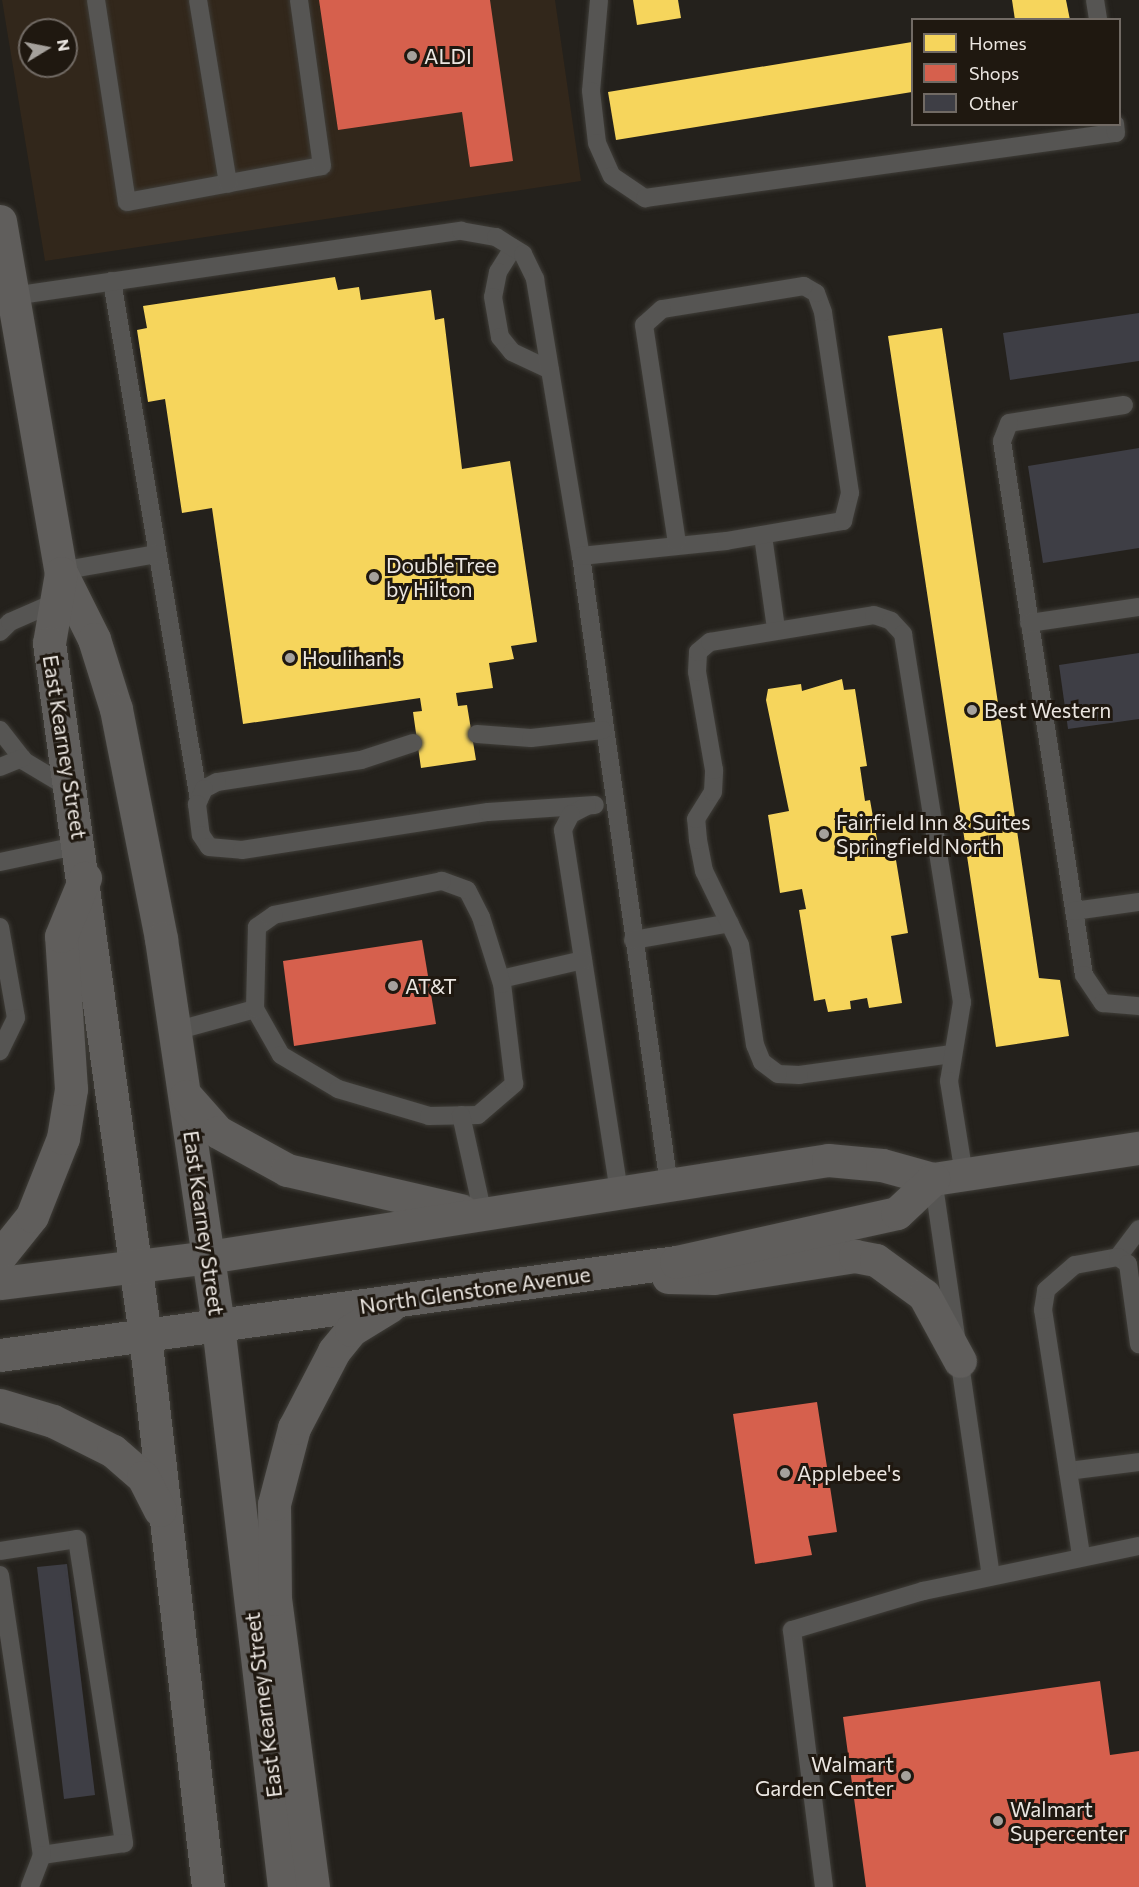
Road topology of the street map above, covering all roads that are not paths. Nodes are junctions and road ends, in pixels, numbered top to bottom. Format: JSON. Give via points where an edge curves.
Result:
{"nodes":[{"id":1,"x":96,"y":0,"type":"edge"},
{"id":2,"x":198,"y":0,"type":"edge"},
{"id":3,"x":299,"y":0,"type":"edge"},
{"id":4,"x":599,"y":0,"type":"edge"},
{"id":5,"x":1095,"y":0,"type":"edge"},
{"id":6,"x":1098,"y":18,"type":"edge"},
{"id":7,"x":1115,"y":126,"type":"edge"},
{"id":8,"x":228,"y":184,"type":"junction"},
{"id":9,"x":0,"y":220,"type":"edge"},
{"id":10,"x":513,"y":248,"type":"junction"},
{"id":11,"x":112,"y":281,"type":"junction"},
{"id":12,"x":13,"y":296,"type":"junction"},
{"id":13,"x":10,"y":334,"type":"edge"},
{"id":14,"x":550,"y":370,"type":"junction"},
{"id":15,"x":1124,"y":405,"type":"dead end"},
{"id":16,"x":763,"y":536,"type":"junction"},
{"id":17,"x":677,"y":542,"type":"junction"},
{"id":18,"x":156,"y":554,"type":"junction"},
{"id":19,"x":581,"y":556,"type":"junction"},
{"id":20,"x":59,"y":582,"type":"junction"},
{"id":21,"x":1139,"y":607,"type":"edge"},
{"id":22,"x":1029,"y":623,"type":"junction"},
{"id":23,"x":776,"y":629,"type":"junction"},
{"id":24,"x":0,"y":632,"type":"edge"},
{"id":25,"x":0,"y":730,"type":"edge"},
{"id":26,"x":603,"y":730,"type":"junction"},
{"id":27,"x":477,"y":734,"type":"dead end"},
{"id":28,"x":413,"y":743,"type":"dead end"},
{"id":29,"x":22,"y":758,"type":"junction"},
{"id":30,"x":0,"y":767,"type":"edge"},
{"id":31,"x":71,"y":789,"type":"junction"},
{"id":32,"x":199,"y":800,"type":"junction"},
{"id":33,"x":595,"y":805,"type":"junction"},
{"id":34,"x":615,"y":822,"type":"junction"},
{"id":35,"x":80,"y":845,"type":"junction"},
{"id":36,"x":0,"y":861,"type":"edge"},
{"id":37,"x":85,"y":877,"type":"junction"},
{"id":38,"x":1139,"y":902,"type":"edge"},
{"id":39,"x":1074,"y":911,"type":"junction"},
{"id":40,"x":730,"y":923,"type":"junction"},
{"id":41,"x":0,"y":927,"type":"edge"},
{"id":42,"x":633,"y":940,"type":"junction"},
{"id":43,"x":582,"y":960,"type":"junction"},
{"id":44,"x":501,"y":979,"type":"junction"},
{"id":45,"x":1139,"y":1006,"type":"edge"},
{"id":46,"x":255,"y":1009,"type":"junction"},
{"id":47,"x":175,"y":1031,"type":"junction"},
{"id":48,"x":0,"y":1051,"type":"edge"},
{"id":49,"x":952,"y":1054,"type":"junction"},
{"id":50,"x":186,"y":1094,"type":"junction"},
{"id":51,"x":461,"y":1115,"type":"junction"},
{"id":52,"x":1139,"y":1148,"type":"edge"},
{"id":53,"x":949,"y":1177,"type":"junction"},
{"id":54,"x":669,"y":1185,"type":"junction"},
{"id":55,"x":619,"y":1193,"type":"junction"},
{"id":56,"x":483,"y":1214,"type":"junction"},
{"id":57,"x":1139,"y":1229,"type":"edge"},
{"id":58,"x":0,"y":1256,"type":"edge"},
{"id":59,"x":208,"y":1257,"type":"junction"},
{"id":60,"x":1118,"y":1257,"type":"junction"},
{"id":61,"x":135,"y":1267,"type":"junction"},
{"id":62,"x":591,"y":1274,"type":"junction"},
{"id":63,"x":0,"y":1283,"type":"edge"},
{"id":64,"x":402,"y":1299,"type":"junction"},
{"id":65,"x":218,"y":1325,"type":"junction"},
{"id":66,"x":145,"y":1336,"type":"junction"},
{"id":67,"x":1139,"y":1344,"type":"edge"},
{"id":68,"x":0,"y":1355,"type":"edge"},
{"id":69,"x":960,"y":1361,"type":"junction"},
{"id":70,"x":0,"y":1405,"type":"edge"},
{"id":71,"x":1139,"y":1462,"type":"edge"},
{"id":72,"x":1068,"y":1471,"type":"junction"},
{"id":73,"x":165,"y":1519,"type":"junction"},
{"id":74,"x":1139,"y":1546,"type":"edge"},
{"id":75,"x":0,"y":1551,"type":"edge"},
{"id":76,"x":1081,"y":1555,"type":"junction"},
{"id":77,"x":0,"y":1575,"type":"edge"},
{"id":78,"x":991,"y":1576,"type":"junction"},
{"id":79,"x":42,"y":1856,"type":"junction"},
{"id":80,"x":30,"y":1887,"type":"edge"},
{"id":81,"x":208,"y":1887,"type":"edge"},
{"id":82,"x":284,"y":1887,"type":"edge"},
{"id":83,"x":313,"y":1887,"type":"edge"},
{"id":84,"x":824,"y":1887,"type":"edge"}],
"edges":[{"from":1,"to":8,"type":"lane","via":[[127,202]]},
{"from":2,"to":8,"type":"lane"},
{"from":3,"to":8,"type":"lane","via":[[322,166]]},
{"from":4,"to":7,"type":"lane","via":[[591,91],[597,143],[612,176],[645,198],[1116,133]]},
{"from":5,"to":6,"type":"lane"},
{"from":9,"to":12,"type":"main road","name":"East Kearney Street"},
{"from":10,"to":11,"type":"lane","via":[[496,237],[462,231]]},
{"from":10,"to":14,"type":"lane","via":[[523,254],[535,279]]},
{"from":10,"to":14,"type":"lane","via":[[498,272],[493,297],[500,337],[512,352]]},
{"from":11,"to":12,"type":"lane"},
{"from":11,"to":18,"type":"lane"},
{"from":12,"to":13,"type":"main road","name":"East Kearney Street"},
{"from":13,"to":20,"type":"main road","name":"East Kearney Street"},
{"from":14,"to":19,"type":"lane"},
{"from":15,"to":22,"type":"lane","via":[[1009,423],[1002,441]]},
{"from":16,"to":17,"type":"lane"},
{"from":16,"to":17,"type":"lane","via":[[826,526],[843,521],[850,512],[823,312],[816,293],[804,286],[662,309],[644,325]]},
{"from":16,"to":23,"type":"lane"},
{"from":17,"to":19,"type":"lane"},
{"from":18,"to":20,"type":"lane"},
{"from":18,"to":32,"type":"lane"},
{"from":19,"to":26,"type":"lane"},
{"from":20,"to":24,"type":"lane"},
{"from":20,"to":31,"type":"main road","name":"East Kearney Street","via":[[49,643]]},
{"from":20,"to":47,"type":"main road","name":"East Kearney Street","via":[[94,639],[116,709]]},
{"from":21,"to":22,"type":"lane"},
{"from":22,"to":39,"type":"lane"},
{"from":23,"to":40,"type":"lane","via":[[726,637],[698,652],[714,770],[713,792],[696,819],[698,840],[704,871]]},
{"from":23,"to":49,"type":"lane","via":[[874,615],[891,621],[903,634],[962,1002]]},
{"from":25,"to":29,"type":"lane"},
{"from":26,"to":27,"type":"lane","via":[[531,738]]},
{"from":26,"to":34,"type":"lane"},
{"from":28,"to":32,"type":"lane","via":[[361,760],[217,782],[204,789]]},
{"from":29,"to":30,"type":"lane"},
{"from":29,"to":31,"type":"lane"},
{"from":31,"to":35,"type":"main road","name":"East Kearney Street"},
{"from":32,"to":33,"type":"lane","via":[[201,835],[222,851],[522,809]]},
{"from":33,"to":34,"type":"lane"},
{"from":33,"to":43,"type":"lane","via":[[579,807],[563,830]]},
{"from":34,"to":42,"type":"lane"},
{"from":35,"to":36,"type":"lane"},
{"from":35,"to":37,"type":"main road","name":"East Kearney Street"},
{"from":37,"to":58,"type":"main road","via":[[61,936],[71,1089],[63,1138],[48,1186],[27,1227]]},
{"from":37,"to":61,"type":"main road","name":"East Kearney Street"},
{"from":38,"to":39,"type":"lane"},
{"from":39,"to":45,"type":"lane","via":[[1092,991],[1103,1003]]},
{"from":40,"to":42,"type":"lane"},
{"from":40,"to":49,"type":"lane","via":[[740,945],[754,1045],[762,1062],[778,1074]]},
{"from":41,"to":48,"type":"lane","via":[[16,1018]]},
{"from":42,"to":54,"type":"lane"},
{"from":43,"to":44,"type":"lane"},
{"from":43,"to":55,"type":"lane"},
{"from":44,"to":46,"type":"lane","via":[[481,917],[466,890],[442,881],[274,915],[257,927]]},
{"from":44,"to":51,"type":"lane","via":[[514,1084],[478,1115]]},
{"from":46,"to":47,"type":"lane"},
{"from":46,"to":51,"type":"lane","via":[[281,1055],[338,1089],[429,1116]]},
{"from":47,"to":50,"type":"main road","name":"East Kearney Street"},
{"from":49,"to":53,"type":"lane"},
{"from":50,"to":56,"type":"main road","via":[[218,1132],[287,1170]]},
{"from":50,"to":59,"type":"main road","name":"East Kearney Street"},
{"from":51,"to":56,"type":"lane"},
{"from":52,"to":53,"type":"main road"},
{"from":53,"to":54,"type":"main road","via":[[828,1160]]},
{"from":53,"to":62,"type":"main road","name":"North Glenstone Avenue","via":[[897,1213],[788,1240]]},
{"from":53,"to":69,"type":"lane"},
{"from":54,"to":55,"type":"main road"},
{"from":55,"to":56,"type":"main road"},
{"from":56,"to":59,"type":"main road"},
{"from":57,"to":60,"type":"lane"},
{"from":59,"to":61,"type":"main road"},
{"from":59,"to":65,"type":"main road","name":"East Kearney Street"},
{"from":60,"to":67,"type":"lane","via":[[1128,1264]]},
{"from":60,"to":72,"type":"lane","via":[[1075,1265],[1046,1290],[1043,1310]]},
{"from":61,"to":63,"type":"main road"},
{"from":61,"to":66,"type":"main road","name":"East Kearney Street"},
{"from":62,"to":64,"type":"main road","name":"North Glenstone Avenue"},
{"from":62,"to":69,"type":"main road","via":[[714,1278],[855,1257],[876,1260],[924,1294]]},
{"from":64,"to":65,"type":"main road","name":"North Glenstone Avenue"},
{"from":64,"to":83,"type":"main road","via":[[351,1330],[334,1351],[294,1428],[274,1504],[276,1599]]},
{"from":65,"to":66,"type":"main road","name":"North Glenstone Avenue"},
{"from":65,"to":82,"type":"main road","name":"East Kearney Street"},
{"from":66,"to":68,"type":"main road","name":"North Glenstone Avenue"},
{"from":66,"to":73,"type":"main road","name":"East Kearney Street"},
{"from":69,"to":78,"type":"lane"},
{"from":70,"to":73,"type":"main road","via":[[53,1421],[113,1451],[142,1477]]},
{"from":71,"to":72,"type":"lane"},
{"from":72,"to":76,"type":"lane"},
{"from":73,"to":81,"type":"main road","name":"East Kearney Street"},
{"from":74,"to":76,"type":"lane"},
{"from":75,"to":79,"type":"lane","via":[[77,1539],[124,1843]]},
{"from":76,"to":78,"type":"lane"},
{"from":77,"to":79,"type":"lane"},
{"from":78,"to":84,"type":"lane","via":[[792,1630]]},
{"from":79,"to":80,"type":"lane"}]}
